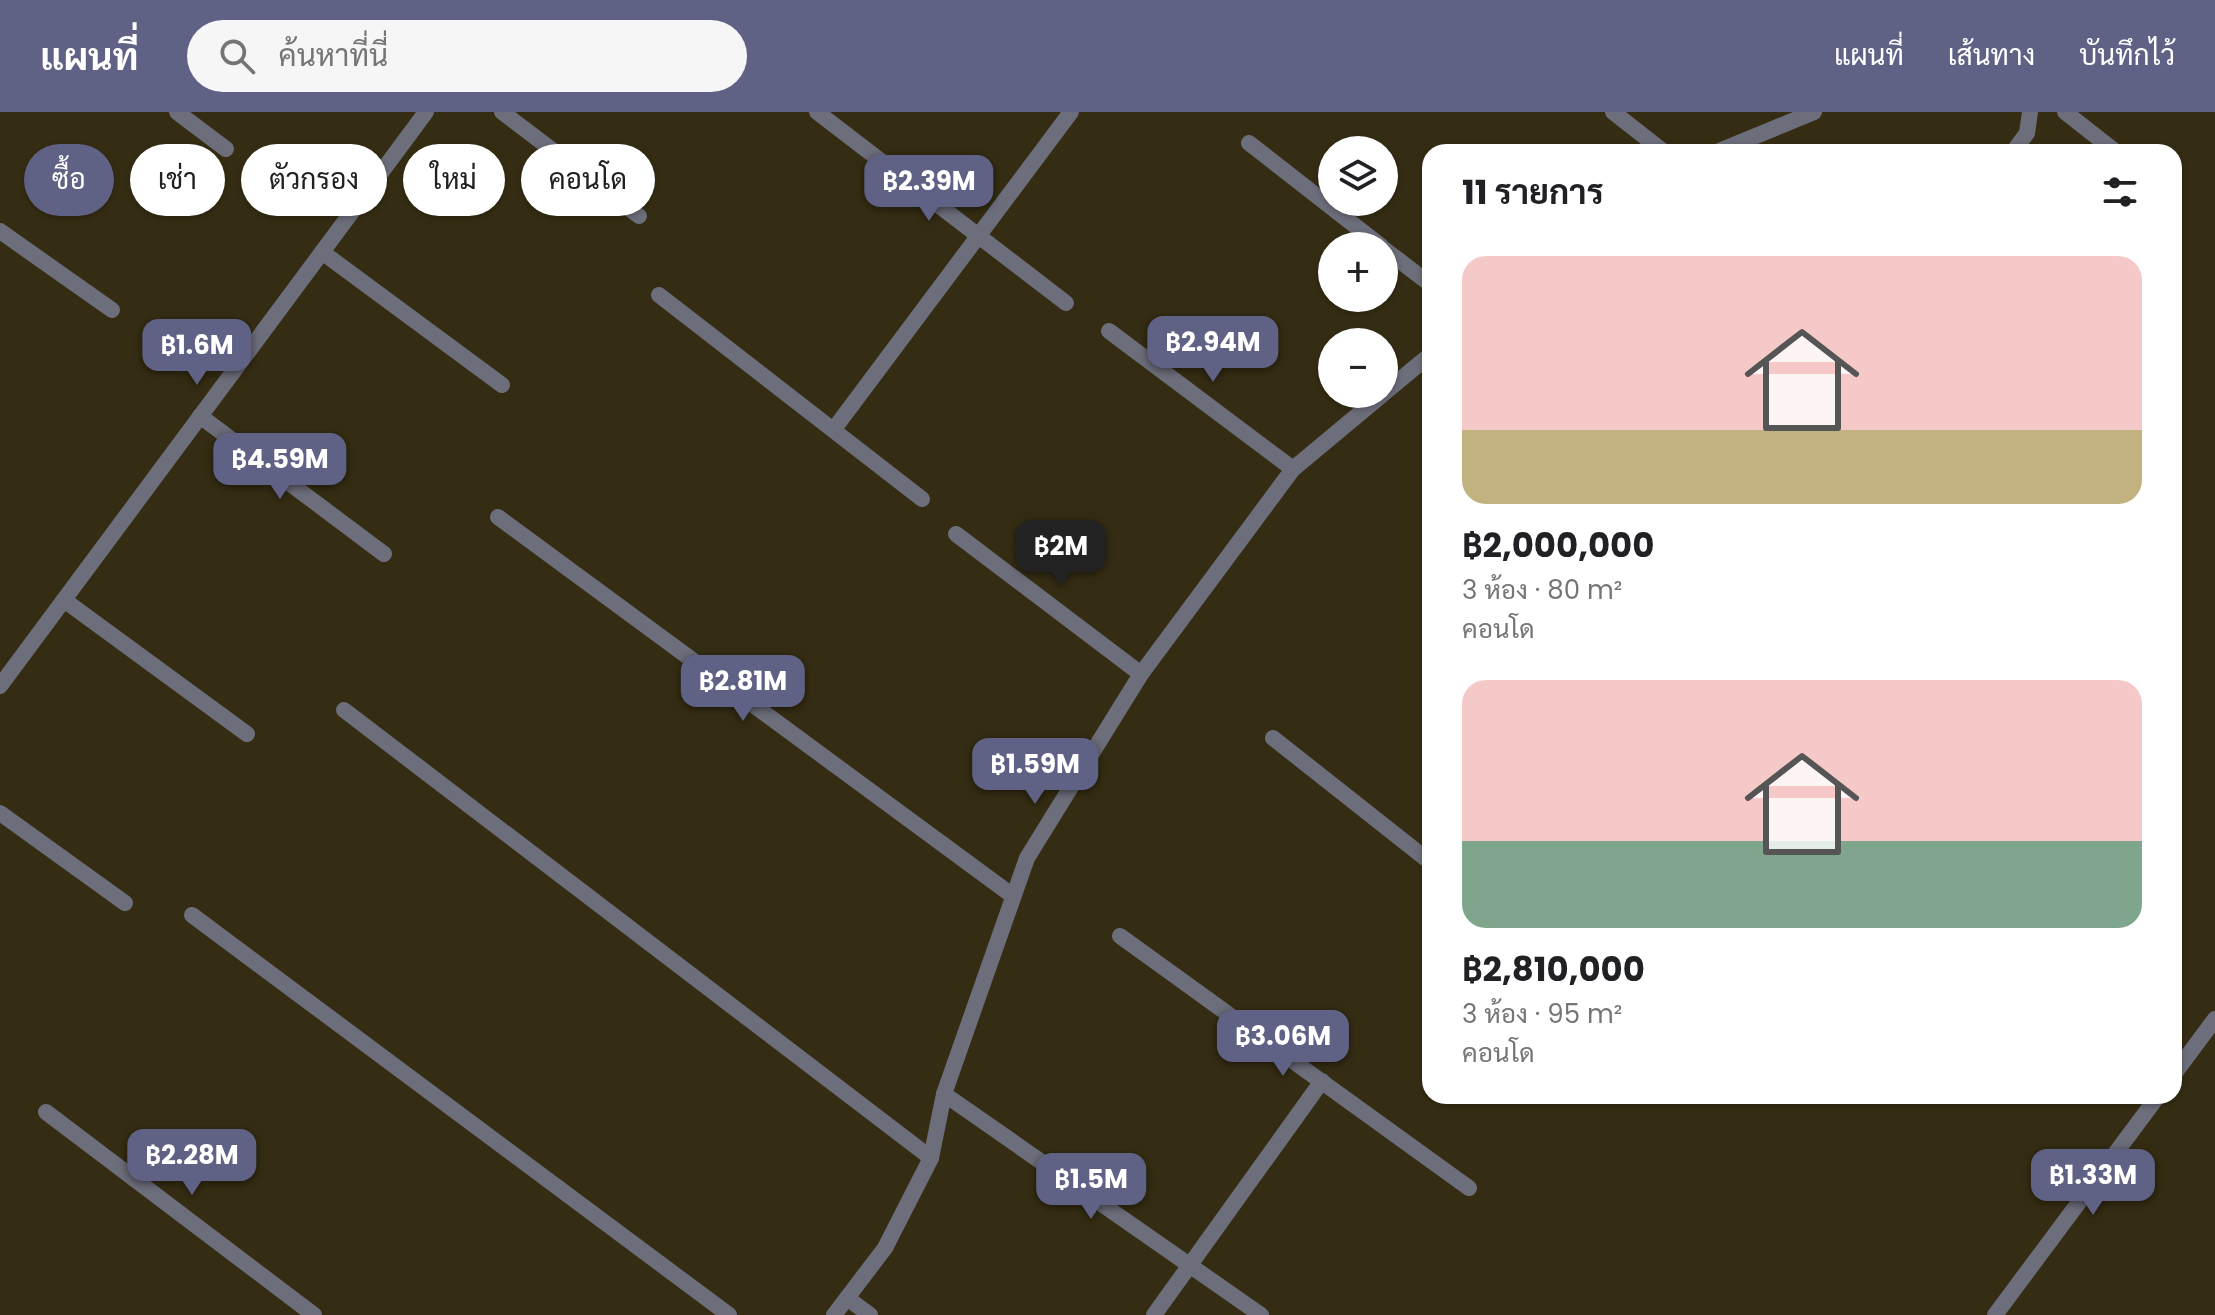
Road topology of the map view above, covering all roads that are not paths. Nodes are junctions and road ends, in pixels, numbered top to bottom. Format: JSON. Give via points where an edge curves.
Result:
{"nodes":[{"id":1,"x":177,"y":112,"type":"edge"},
{"id":2,"x":426,"y":112,"type":"edge"},
{"id":3,"x":502,"y":112,"type":"edge"},
{"id":4,"x":817,"y":112,"type":"edge"},
{"id":5,"x":1071,"y":112,"type":"edge"},
{"id":6,"x":1613,"y":112,"type":"edge"},
{"id":7,"x":1814,"y":112,"type":"edge"},
{"id":8,"x":2030,"y":112,"type":"edge"},
{"id":9,"x":2065,"y":112,"type":"edge"},
{"id":10,"x":1249,"y":143,"type":"dead end"},
{"id":11,"x":544,"y":144,"type":"edge"},
{"id":12,"x":1654,"y":144,"type":"edge"},
{"id":13,"x":1736,"y":144,"type":"edge"},
{"id":14,"x":2019,"y":144,"type":"edge"},
{"id":15,"x":2106,"y":144,"type":"edge"},
{"id":16,"x":226,"y":149,"type":"dead end"},
{"id":17,"x":0,"y":231,"type":"edge"},
{"id":18,"x":1363,"y":232,"type":"edge"},
{"id":19,"x":978,"y":235,"type":"junction"},
{"id":20,"x":322,"y":252,"type":"junction"},
{"id":21,"x":1398,"y":259,"type":"edge"},
{"id":22,"x":1422,"y":278,"type":"edge"},
{"id":23,"x":659,"y":295,"type":"dead end"},
{"id":24,"x":1066,"y":303,"type":"dead end"},
{"id":25,"x":112,"y":310,"type":"dead end"},
{"id":26,"x":1109,"y":331,"type":"dead end"},
{"id":27,"x":1422,"y":362,"type":"edge"},
{"id":28,"x":1398,"y":382,"type":"edge"},
{"id":29,"x":502,"y":385,"type":"dead end"},
{"id":30,"x":1367,"y":408,"type":"edge"},
{"id":31,"x":200,"y":416,"type":"junction"},
{"id":32,"x":834,"y":429,"type":"junction"},
{"id":33,"x":1293,"y":469,"type":"junction"},
{"id":34,"x":922,"y":499,"type":"dead end"},
{"id":35,"x":498,"y":517,"type":"dead end"},
{"id":36,"x":956,"y":534,"type":"dead end"},
{"id":37,"x":384,"y":554,"type":"dead end"},
{"id":38,"x":64,"y":600,"type":"junction"},
{"id":39,"x":1141,"y":674,"type":"junction"},
{"id":40,"x":0,"y":686,"type":"edge"},
{"id":41,"x":344,"y":710,"type":"dead end"},
{"id":42,"x":247,"y":734,"type":"dead end"},
{"id":43,"x":1273,"y":738,"type":"dead end"},
{"id":44,"x":0,"y":813,"type":"edge"},
{"id":45,"x":1422,"y":856,"type":"edge"},
{"id":46,"x":1013,"y":896,"type":"junction"},
{"id":47,"x":125,"y":903,"type":"dead end"},
{"id":48,"x":192,"y":915,"type":"dead end"},
{"id":49,"x":1120,"y":936,"type":"dead end"},
{"id":50,"x":2215,"y":1019,"type":"edge"},
{"id":51,"x":2182,"y":1063,"type":"edge"},
{"id":52,"x":1322,"y":1081,"type":"junction"},
{"id":53,"x":944,"y":1094,"type":"junction"},
{"id":54,"x":2152,"y":1104,"type":"edge"},
{"id":55,"x":46,"y":1112,"type":"dead end"},
{"id":56,"x":931,"y":1158,"type":"junction"},
{"id":57,"x":1469,"y":1188,"type":"dead end"},
{"id":58,"x":1190,"y":1265,"type":"junction"},
{"id":59,"x":847,"y":1298,"type":"junction"},
{"id":60,"x":314,"y":1315,"type":"edge"},
{"id":61,"x":729,"y":1315,"type":"edge"},
{"id":62,"x":834,"y":1315,"type":"edge"},
{"id":63,"x":870,"y":1315,"type":"edge"},
{"id":64,"x":1154,"y":1315,"type":"edge"},
{"id":65,"x":1261,"y":1315,"type":"edge"},
{"id":66,"x":1995,"y":1315,"type":"edge"}],
"edges":[{"from":1,"to":16,"type":"street"},
{"from":2,"to":20,"type":"street"},
{"from":3,"to":11,"type":"street"},
{"from":4,"to":19,"type":"street"},
{"from":5,"to":19,"type":"street"},
{"from":6,"to":12,"type":"street"},
{"from":7,"to":13,"type":"street"},
{"from":8,"to":14,"type":"street","via":[[2027,133]]},
{"from":9,"to":15,"type":"street"},
{"from":10,"to":18,"type":"street"},
{"from":17,"to":25,"type":"street"},
{"from":19,"to":24,"type":"street"},
{"from":19,"to":32,"type":"street"},
{"from":20,"to":29,"type":"street"},
{"from":20,"to":31,"type":"street"},
{"from":21,"to":22,"type":"street"},
{"from":23,"to":32,"type":"street"},
{"from":26,"to":33,"type":"street"},
{"from":27,"to":28,"type":"street"},
{"from":30,"to":33,"type":"street"},
{"from":31,"to":37,"type":"street"},
{"from":31,"to":38,"type":"street"},
{"from":32,"to":34,"type":"street"},
{"from":33,"to":39,"type":"street"},
{"from":35,"to":46,"type":"street"},
{"from":36,"to":39,"type":"street"},
{"from":38,"to":40,"type":"street"},
{"from":38,"to":42,"type":"street"},
{"from":39,"to":46,"type":"street","via":[[1027,858]]},
{"from":41,"to":56,"type":"street"},
{"from":43,"to":45,"type":"street"},
{"from":44,"to":47,"type":"street"},
{"from":46,"to":53,"type":"street"},
{"from":48,"to":61,"type":"street"},
{"from":49,"to":52,"type":"street"},
{"from":50,"to":51,"type":"street"},
{"from":52,"to":57,"type":"street"},
{"from":52,"to":58,"type":"street"},
{"from":53,"to":56,"type":"street"},
{"from":53,"to":58,"type":"street"},
{"from":54,"to":66,"type":"street"},
{"from":55,"to":60,"type":"street"},
{"from":56,"to":59,"type":"street","via":[[885,1248]]},
{"from":58,"to":64,"type":"street"},
{"from":58,"to":65,"type":"street"},
{"from":59,"to":62,"type":"street"},
{"from":59,"to":63,"type":"street"}]}
